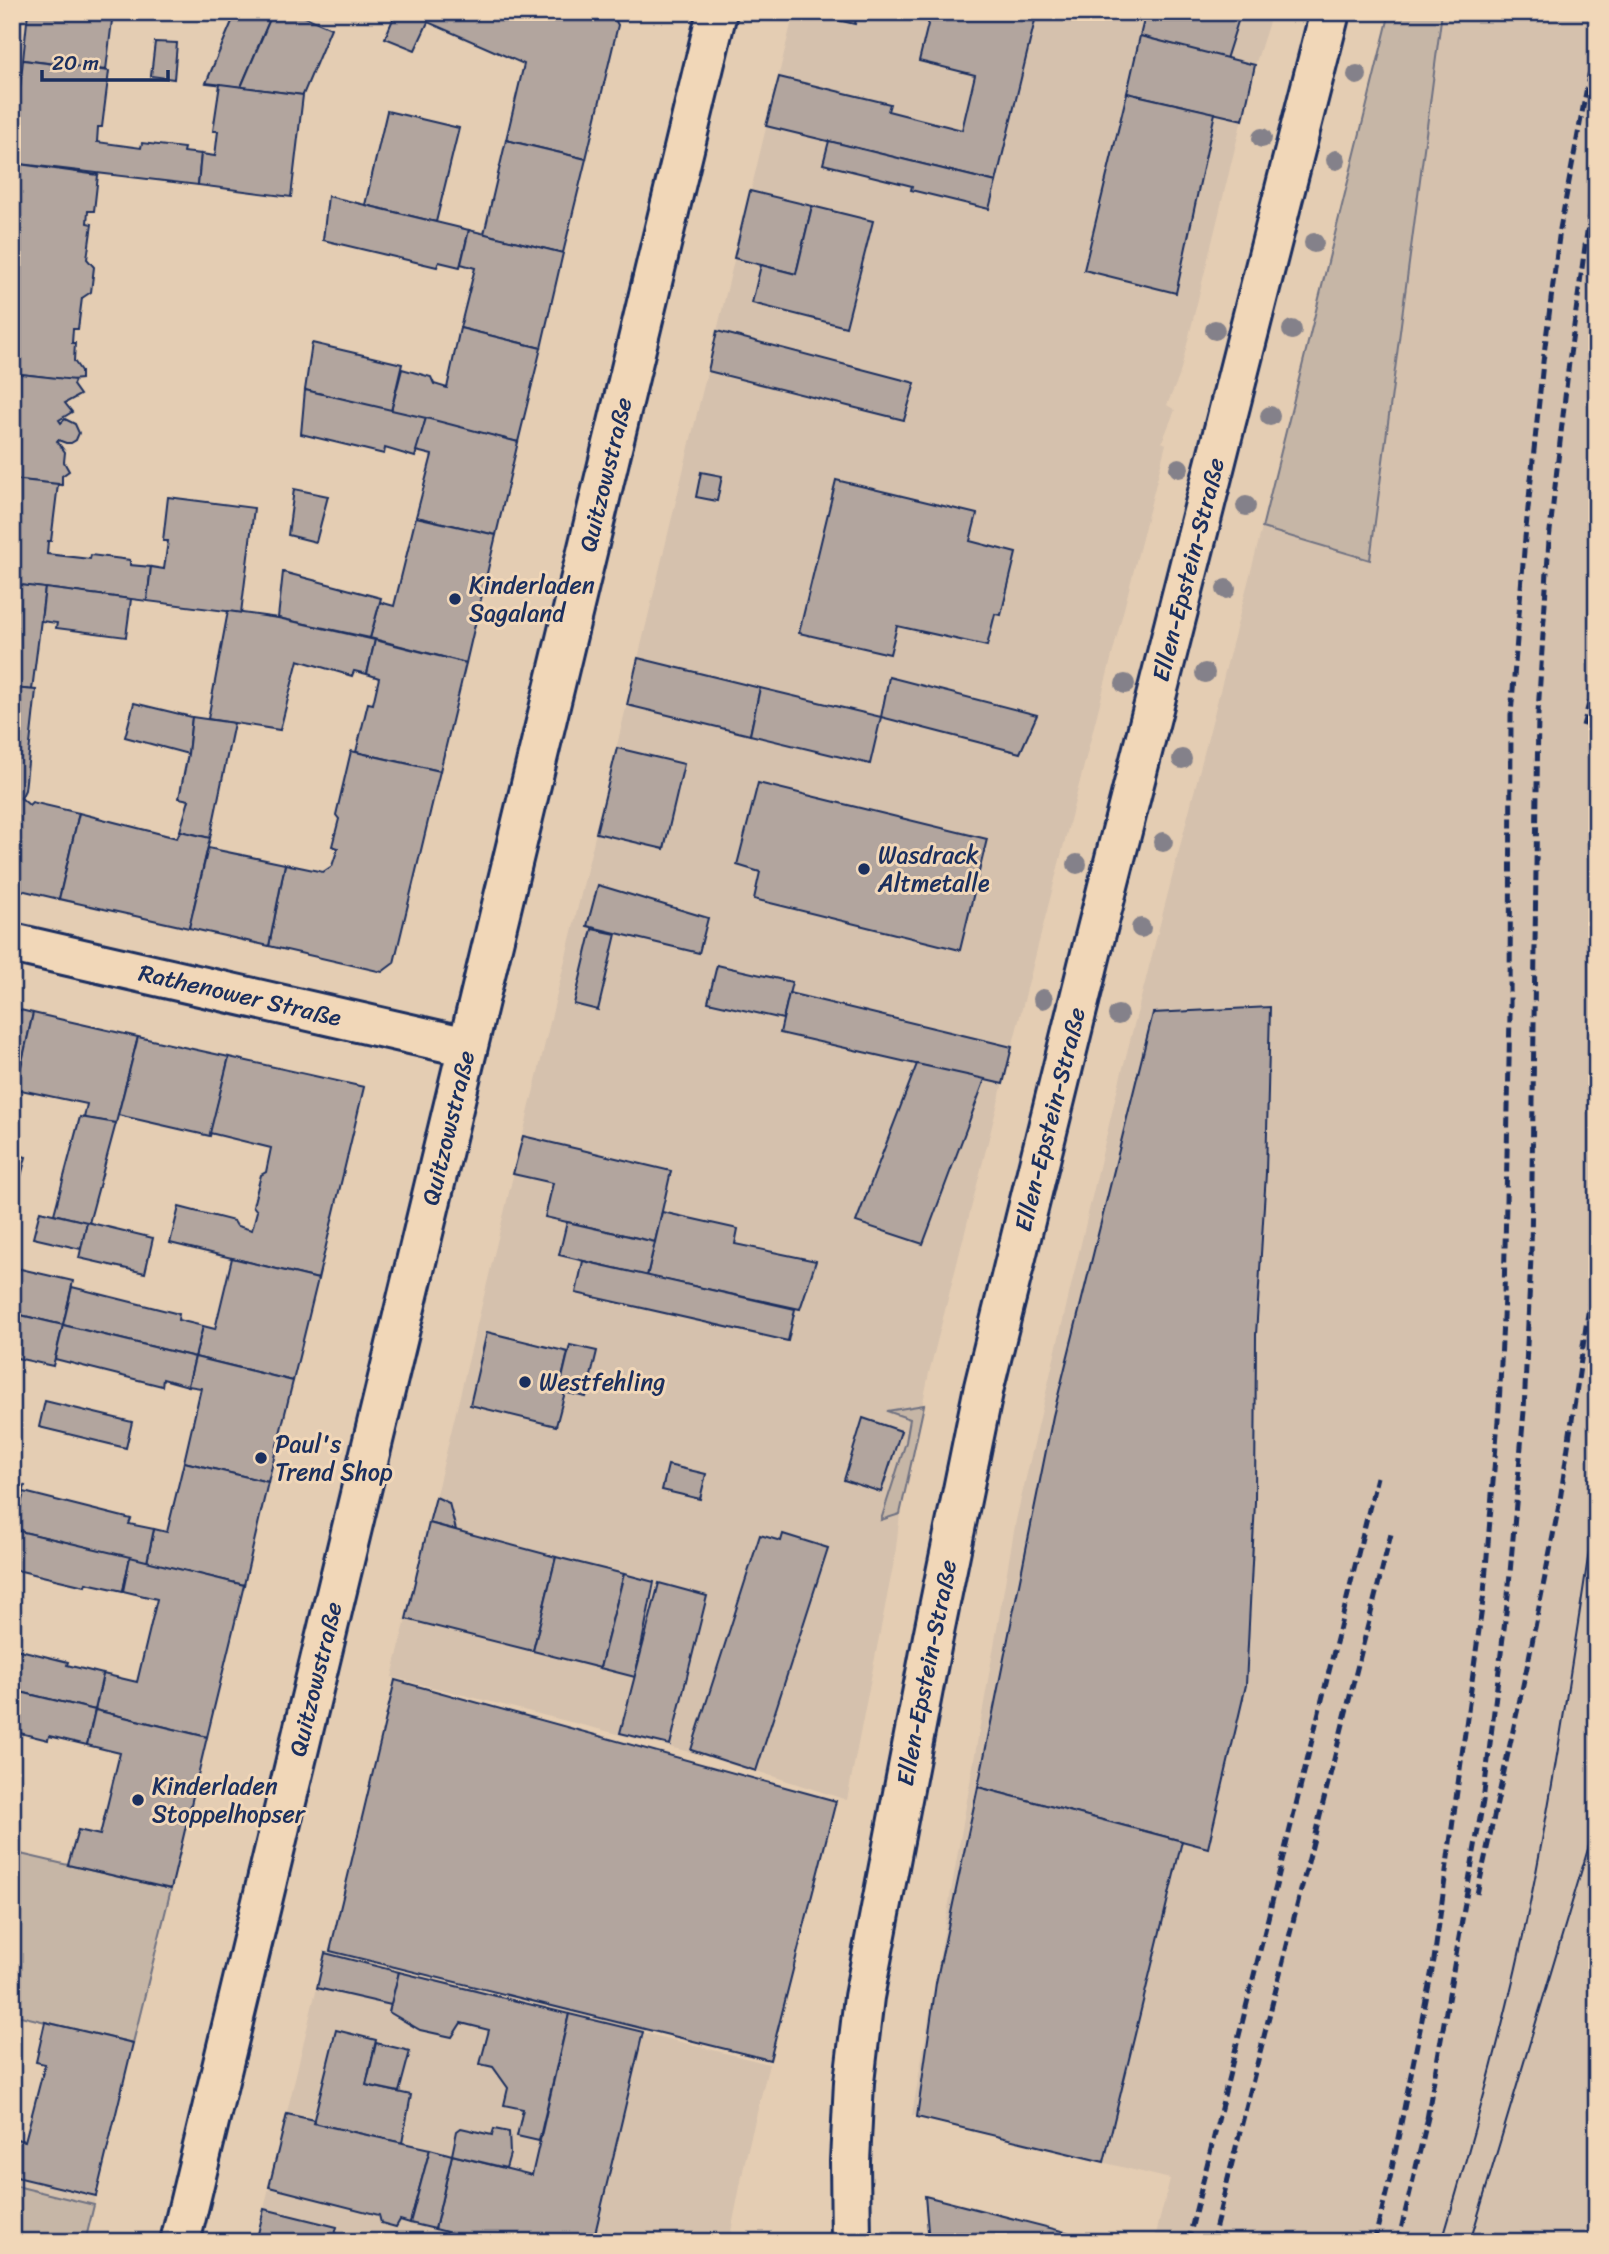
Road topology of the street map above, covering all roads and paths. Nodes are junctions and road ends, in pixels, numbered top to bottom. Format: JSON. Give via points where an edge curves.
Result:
{"nodes":[{"id":1,"x":717,"y":12,"type":"edge"},
{"id":2,"x":1330,"y":12,"type":"edge"},
{"id":3,"x":12,"y":943,"type":"edge"},
{"id":4,"x":467,"y":1047,"type":"junction"},
{"id":5,"x":180,"y":2242,"type":"edge"},
{"id":6,"x":851,"y":2242,"type":"edge"}],
"edges":[{"from":1,"to":4,"type":"street","name":"Quitzowstraße"},
{"from":2,"to":6,"type":"street","name":"Ellen-Epstein-Straße","via":[[984,1387],[864,1997],[854,2082]]},
{"from":3,"to":4,"type":"street","name":"Rathenower Straße"},
{"from":4,"to":5,"type":"street","name":"Quitzowstraße"}]}
